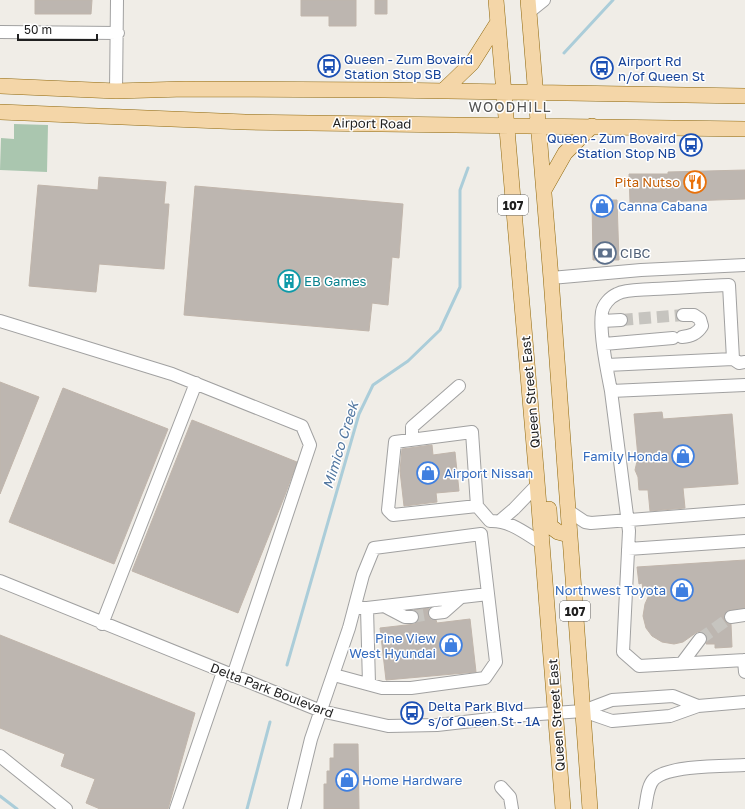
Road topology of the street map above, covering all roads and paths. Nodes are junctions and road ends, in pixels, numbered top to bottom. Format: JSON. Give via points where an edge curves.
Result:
{"nodes":[{"id":1,"x":117,"y":0,"type":"edge"},
{"id":2,"x":496,"y":0,"type":"edge"},
{"id":3,"x":544,"y":0,"type":"edge"},
{"id":4,"x":528,"y":6,"type":"edge"},
{"id":5,"x":498,"y":22,"type":"junction"},
{"id":6,"x":0,"y":32,"type":"edge"},
{"id":7,"x":118,"y":33,"type":"junction"},
{"id":8,"x":0,"y":86,"type":"edge"},
{"id":9,"x":444,"y":90,"type":"junction"},
{"id":10,"x":116,"y":91,"type":"junction"},
{"id":11,"x":504,"y":91,"type":"junction"},
{"id":12,"x":536,"y":92,"type":"junction"},
{"id":13,"x":745,"y":96,"type":"edge"},
{"id":14,"x":0,"y":112,"type":"edge"},
{"id":15,"x":507,"y":124,"type":"junction"},
{"id":16,"x":538,"y":125,"type":"junction"},
{"id":17,"x":592,"y":126,"type":"junction"},
{"id":18,"x":745,"y":129,"type":"edge"},
{"id":19,"x":544,"y":190,"type":"junction"},
{"id":20,"x":745,"y":265,"type":"edge"},
{"id":21,"x":728,"y":266,"type":"junction"},
{"id":22,"x":634,"y":271,"type":"junction"},
{"id":23,"x":551,"y":278,"type":"junction"},
{"id":24,"x":729,"y":285,"type":"junction"},
{"id":25,"x":636,"y":290,"type":"junction"},
{"id":26,"x":682,"y":315,"type":"tunnel mouth"},
{"id":27,"x":621,"y":320,"type":"tunnel mouth"},
{"id":28,"x":0,"y":321,"type":"edge"},
{"id":29,"x":602,"y":321,"type":"junction"},
{"id":30,"x":604,"y":344,"type":"junction"},
{"id":31,"x":739,"y":361,"type":"edge"},
{"id":32,"x":607,"y":365,"type":"junction"},
{"id":33,"x":196,"y":383,"type":"junction"},
{"id":34,"x":745,"y":385,"type":"edge"},
{"id":35,"x":459,"y":386,"type":"dead end"},
{"id":36,"x":610,"y":391,"type":"junction"},
{"id":37,"x":412,"y":440,"type":"junction"},
{"id":38,"x":538,"y":484,"type":"junction"},
{"id":39,"x":477,"y":506,"type":"junction"},
{"id":40,"x":567,"y":510,"type":"junction"},
{"id":41,"x":745,"y":511,"type":"edge"},
{"id":42,"x":495,"y":520,"type":"junction"},
{"id":43,"x":628,"y":522,"type":"junction"},
{"id":44,"x":481,"y":534,"type":"junction"},
{"id":45,"x":569,"y":535,"type":"junction"},
{"id":46,"x":745,"y":541,"type":"edge"},
{"id":47,"x":543,"y":544,"type":"junction"},
{"id":48,"x":628,"y":549,"type":"junction"},
{"id":49,"x":0,"y":582,"type":"edge"},
{"id":50,"x":488,"y":594,"type":"junction"},
{"id":51,"x":461,"y":597,"type":"junction"},
{"id":52,"x":384,"y":606,"type":"junction"},
{"id":53,"x":361,"y":608,"type":"junction"},
{"id":54,"x":435,"y":613,"type":"tunnel mouth"},
{"id":55,"x":745,"y":615,"type":"edge"},
{"id":56,"x":412,"y":617,"type":"tunnel mouth"},
{"id":57,"x":731,"y":617,"type":"tunnel mouth"},
{"id":58,"x":102,"y":624,"type":"junction"},
{"id":59,"x":700,"y":639,"type":"tunnel mouth"},
{"id":60,"x":744,"y":660,"type":"edge"},
{"id":61,"x":682,"y":664,"type":"junction"},
{"id":62,"x":745,"y":672,"type":"edge"},
{"id":63,"x":228,"y":674,"type":"junction"},
{"id":64,"x":334,"y":675,"type":"junction"},
{"id":65,"x":369,"y":684,"type":"junction"},
{"id":66,"x":745,"y":702,"type":"edge"},
{"id":67,"x":698,"y":706,"type":"junction"},
{"id":68,"x":321,"y":711,"type":"junction"},
{"id":69,"x":583,"y":711,"type":"junction"},
{"id":70,"x":556,"y":713,"type":"junction"},
{"id":71,"x":0,"y":756,"type":"edge"},
{"id":72,"x":745,"y":765,"type":"edge"},
{"id":73,"x":501,"y":787,"type":"dead end"},
{"id":74,"x":66,"y":809,"type":"edge"},
{"id":75,"x":176,"y":809,"type":"edge"},
{"id":76,"x":294,"y":809,"type":"edge"},
{"id":77,"x":512,"y":809,"type":"edge"},
{"id":78,"x":563,"y":809,"type":"edge"},
{"id":79,"x":590,"y":809,"type":"edge"},
{"id":80,"x":645,"y":809,"type":"edge"}],
"edges":[{"from":1,"to":7,"type":"street"},
{"from":2,"to":5,"type":"main road","name":"Queen Street East","number":"107"},
{"from":3,"to":4,"type":"street"},
{"from":4,"to":12,"type":"main road","name":"Queen Street East","number":"107"},
{"from":5,"to":9,"type":"main road","via":[[472,63]]},
{"from":5,"to":11,"type":"main road","name":"Queen Street East","number":"107"},
{"from":6,"to":7,"type":"street"},
{"from":7,"to":10,"type":"street"},
{"from":8,"to":10,"type":"main road"},
{"from":9,"to":10,"type":"main road"},
{"from":9,"to":11,"type":"main road"},
{"from":11,"to":12,"type":"main road"},
{"from":11,"to":15,"type":"main road","name":"Queen Street East","number":"107"},
{"from":12,"to":13,"type":"main road"},
{"from":12,"to":16,"type":"main road","name":"Queen Street East","number":"107"},
{"from":14,"to":15,"type":"main road","name":"Airport Road","via":[[245,122]]},
{"from":15,"to":16,"type":"main road","name":"Airport Road"},
{"from":15,"to":38,"type":"main road","name":"Queen Street East","number":"107"},
{"from":16,"to":17,"type":"main road","name":"Airport Road"},
{"from":16,"to":19,"type":"main road","name":"Queen Street East","number":"107"},
{"from":17,"to":18,"type":"main road","name":"Airport Road"},
{"from":17,"to":19,"type":"main road","via":[[565,153]]},
{"from":19,"to":23,"type":"main road","name":"Queen Street East","number":"107"},
{"from":20,"to":21,"type":"street"},
{"from":21,"to":22,"type":"street"},
{"from":21,"to":24,"type":"street"},
{"from":22,"to":23,"type":"street"},
{"from":22,"to":25,"type":"street"},
{"from":23,"to":40,"type":"main road","name":"Queen Street East","number":"107"},
{"from":24,"to":25,"type":"street"},
{"from":24,"to":31,"type":"street"},
{"from":25,"to":29,"type":"street","via":[[617,293],[607,301],[602,312]]},
{"from":26,"to":30,"type":"street","via":[[694,315],[700,319],[702,326],[698,332],[691,336]]},
{"from":27,"to":29,"type":"street"},
{"from":28,"to":33,"type":"street"},
{"from":29,"to":30,"type":"street"},
{"from":30,"to":32,"type":"street"},
{"from":31,"to":32,"type":"street"},
{"from":32,"to":36,"type":"street"},
{"from":33,"to":58,"type":"street"},
{"from":33,"to":63,"type":"street","via":[[302,426],[310,445]]},
{"from":34,"to":36,"type":"street"},
{"from":35,"to":37,"type":"street","via":[[412,428]]},
{"from":36,"to":43,"type":"street"},
{"from":37,"to":39,"type":"street","via":[[472,432]]},
{"from":37,"to":39,"type":"street","via":[[395,442],[388,510],[393,515]]},
{"from":38,"to":42,"type":"street","via":[[514,509]]},
{"from":38,"to":45,"type":"main road","via":[[547,492],[550,526]]},
{"from":38,"to":47,"type":"main road","name":"Queen Street East","number":"107"},
{"from":39,"to":42,"type":"street"},
{"from":40,"to":43,"type":"street","via":[[585,522]]},
{"from":40,"to":45,"type":"main road","name":"Queen Street East","number":"107"},
{"from":41,"to":43,"type":"street"},
{"from":42,"to":44,"type":"street"},
{"from":42,"to":47,"type":"street","via":[[515,527]]},
{"from":43,"to":48,"type":"street"},
{"from":44,"to":50,"type":"street"},
{"from":44,"to":53,"type":"street","via":[[374,548],[363,575]]},
{"from":45,"to":69,"type":"main road","name":"Queen Street East","number":"107"},
{"from":46,"to":48,"type":"street"},
{"from":47,"to":70,"type":"main road","name":"Queen Street East","number":"107"},
{"from":48,"to":61,"type":"street","via":[[623,652],[639,666]]},
{"from":49,"to":58,"type":"street","name":"Delta Park Boulevard"},
{"from":50,"to":51,"type":"street"},
{"from":50,"to":65,"type":"street","via":[[496,662],[485,678],[411,688],[382,688]]},
{"from":51,"to":52,"type":"street"},
{"from":51,"to":54,"type":"street","via":[[444,612]]},
{"from":52,"to":53,"type":"street"},
{"from":52,"to":56,"type":"street","via":[[405,617]]},
{"from":53,"to":64,"type":"street"},
{"from":53,"to":65,"type":"street"},
{"from":55,"to":57,"type":"street"},
{"from":58,"to":63,"type":"street","name":"Delta Park Boulevard"},
{"from":59,"to":61,"type":"street"},
{"from":60,"to":61,"type":"street"},
{"from":60,"to":62,"type":"street"},
{"from":63,"to":68,"type":"street","name":"Delta Park Boulevard"},
{"from":63,"to":75,"type":"street"},
{"from":64,"to":65,"type":"street"},
{"from":64,"to":68,"type":"street"},
{"from":66,"to":67,"type":"street"},
{"from":67,"to":69,"type":"street","via":[[670,716],[612,721]]},
{"from":67,"to":69,"type":"street","via":[[673,696],[612,700]]},
{"from":68,"to":70,"type":"street","name":"Delta Park Boulevard","via":[[388,726],[437,725]]},
{"from":68,"to":76,"type":"street","via":[[311,739]]},
{"from":69,"to":70,"type":"street","name":"Delta Park Boulevard"},
{"from":69,"to":79,"type":"main road","name":"Queen Street East","number":"107"},
{"from":70,"to":78,"type":"main road","name":"Queen Street East","number":"107"},
{"from":71,"to":74,"type":"street"},
{"from":72,"to":80,"type":"street","via":[[676,769],[654,779],[648,791]]},
{"from":73,"to":77,"type":"street","via":[[510,797]]}]}
